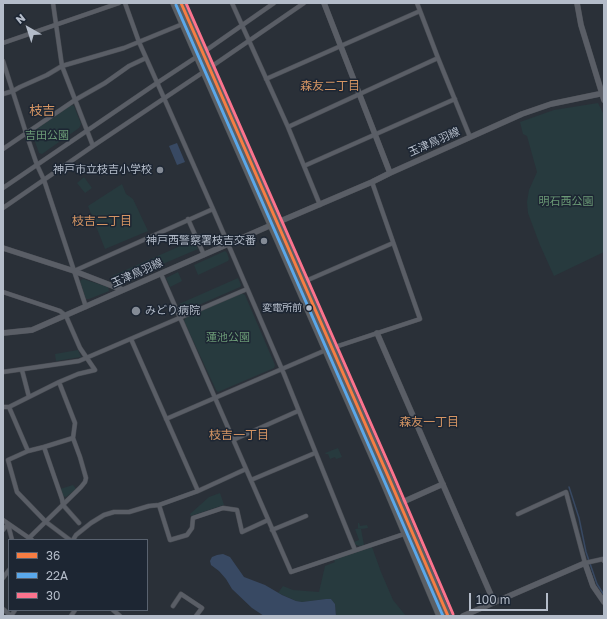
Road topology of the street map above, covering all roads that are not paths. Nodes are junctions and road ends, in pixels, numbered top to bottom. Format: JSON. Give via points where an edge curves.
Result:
{"nodes":[{"id":1,"x":52,"y":3,"type":"edge"},
{"id":2,"x":119,"y":3,"type":"edge"},
{"id":3,"x":126,"y":3,"type":"edge"},
{"id":4,"x":174,"y":3,"type":"edge"},
{"id":5,"x":181,"y":3,"type":"edge"},
{"id":6,"x":232,"y":3,"type":"edge"},
{"id":7,"x":274,"y":3,"type":"edge"},
{"id":8,"x":304,"y":3,"type":"edge"},
{"id":9,"x":324,"y":3,"type":"edge"},
{"id":10,"x":417,"y":3,"type":"edge"},
{"id":11,"x":577,"y":3,"type":"edge"},
{"id":12,"x":420,"y":11,"type":"junction"},
{"id":13,"x":186,"y":23,"type":"junction"},
{"id":14,"x":56,"y":25,"type":"junction"},
{"id":15,"x":242,"y":26,"type":"junction"},
{"id":16,"x":249,"y":41,"type":"junction"},
{"id":17,"x":139,"y":42,"type":"junction"},
{"id":18,"x":3,"y":43,"type":"edge"},
{"id":19,"x":340,"y":46,"type":"junction"},
{"id":20,"x":200,"y":55,"type":"junction"},
{"id":21,"x":146,"y":58,"type":"junction"},
{"id":22,"x":438,"y":58,"type":"junction"},
{"id":23,"x":3,"y":61,"type":"edge"},
{"id":24,"x":62,"y":66,"type":"junction"},
{"id":25,"x":207,"y":70,"type":"junction"},
{"id":26,"x":266,"y":79,"type":"junction"},
{"id":27,"x":157,"y":82,"type":"junction"},
{"id":28,"x":13,"y":92,"type":"junction"},
{"id":29,"x":3,"y":94,"type":"edge"},
{"id":30,"x":359,"y":94,"type":"junction"},
{"id":31,"x":603,"y":95,"type":"edge"},
{"id":32,"x":164,"y":98,"type":"junction"},
{"id":33,"x":455,"y":99,"type":"junction"},
{"id":34,"x":75,"y":100,"type":"junction"},
{"id":35,"x":288,"y":127,"type":"junction"},
{"id":36,"x":87,"y":130,"type":"junction"},
{"id":37,"x":26,"y":133,"type":"junction"},
{"id":38,"x":375,"y":135,"type":"junction"},
{"id":39,"x":470,"y":137,"type":"junction"},
{"id":40,"x":93,"y":146,"type":"junction"},
{"id":41,"x":3,"y":149,"type":"edge"},
{"id":42,"x":37,"y":165,"type":"junction"},
{"id":43,"x":304,"y":166,"type":"junction"},
{"id":44,"x":390,"y":173,"type":"junction"},
{"id":45,"x":44,"y":180,"type":"junction"},
{"id":46,"x":372,"y":182,"type":"junction"},
{"id":47,"x":3,"y":188,"type":"edge"},
{"id":48,"x":320,"y":205,"type":"junction"},
{"id":49,"x":3,"y":208,"type":"edge"},
{"id":50,"x":213,"y":209,"type":"junction"},
{"id":51,"x":188,"y":219,"type":"junction"},
{"id":52,"x":274,"y":224,"type":"junction"},
{"id":53,"x":393,"y":243,"type":"junction"},
{"id":54,"x":228,"y":244,"type":"junction"},
{"id":55,"x":3,"y":248,"type":"edge"},
{"id":56,"x":204,"y":255,"type":"junction"},
{"id":57,"x":74,"y":271,"type":"junction"},
{"id":58,"x":161,"y":274,"type":"junction"},
{"id":59,"x":300,"y":284,"type":"junction"},
{"id":60,"x":247,"y":288,"type":"junction"},
{"id":61,"x":123,"y":290,"type":"junction"},
{"id":62,"x":3,"y":292,"type":"edge"},
{"id":63,"x":86,"y":307,"type":"junction"},
{"id":64,"x":66,"y":316,"type":"junction"},
{"id":65,"x":179,"y":317,"type":"junction"},
{"id":66,"x":3,"y":333,"type":"edge"},
{"id":67,"x":377,"y":333,"type":"junction"},
{"id":68,"x":131,"y":339,"type":"junction"},
{"id":69,"x":328,"y":349,"type":"junction"},
{"id":70,"x":86,"y":358,"type":"junction"},
{"id":71,"x":282,"y":369,"type":"junction"},
{"id":72,"x":22,"y":370,"type":"junction"},
{"id":73,"x":3,"y":372,"type":"edge"},
{"id":74,"x":59,"y":382,"type":"junction"},
{"id":75,"x":28,"y":397,"type":"junction"},
{"id":76,"x":215,"y":398,"type":"junction"},
{"id":77,"x":3,"y":407,"type":"edge"},
{"id":78,"x":9,"y":407,"type":"junction"},
{"id":79,"x":298,"y":411,"type":"junction"},
{"id":80,"x":166,"y":419,"type":"junction"},
{"id":81,"x":73,"y":438,"type":"junction"},
{"id":82,"x":233,"y":440,"type":"junction"},
{"id":83,"x":44,"y":447,"type":"junction"},
{"id":84,"x":28,"y":452,"type":"junction"},
{"id":85,"x":315,"y":453,"type":"junction"},
{"id":86,"x":246,"y":469,"type":"junction"},
{"id":87,"x":251,"y":480,"type":"junction"},
{"id":88,"x":443,"y":484,"type":"junction"},
{"id":89,"x":198,"y":491,"type":"junction"},
{"id":90,"x":396,"y":504,"type":"junction"},
{"id":91,"x":63,"y":505,"type":"junction"},
{"id":92,"x":159,"y":505,"type":"junction"},
{"id":93,"x":518,"y":514,"type":"dead end"},
{"id":94,"x":306,"y":516,"type":"dead end"},
{"id":95,"x":3,"y":520,"type":"edge"},
{"id":96,"x":268,"y":520,"type":"junction"},
{"id":97,"x":46,"y":522,"type":"junction"},
{"id":98,"x":79,"y":523,"type":"dead end"},
{"id":99,"x":8,"y":524,"type":"junction"},
{"id":100,"x":3,"y":530,"type":"edge"},
{"id":101,"x":272,"y":530,"type":"junction"},
{"id":102,"x":408,"y":533,"type":"junction"},
{"id":103,"x":12,"y":539,"type":"edge"},
{"id":104,"x":30,"y":539,"type":"edge"},
{"id":105,"x":71,"y":539,"type":"edge"},
{"id":106,"x":73,"y":539,"type":"edge"},
{"id":107,"x":355,"y":550,"type":"junction"},
{"id":108,"x":604,"y":559,"type":"edge"},
{"id":109,"x":585,"y":563,"type":"junction"},
{"id":110,"x":494,"y":602,"type":"junction"},
{"id":111,"x":604,"y":602,"type":"edge"},
{"id":112,"x":173,"y":606,"type":"dead end"},
{"id":113,"x":3,"y":609,"type":"edge"},
{"id":114,"x":11,"y":616,"type":"edge"},
{"id":115,"x":196,"y":616,"type":"edge"},
{"id":116,"x":440,"y":616,"type":"edge"},
{"id":117,"x":448,"y":616,"type":"edge"},
{"id":118,"x":463,"y":616,"type":"edge"}],
"edges":[{"from":1,"to":14,"type":"street"},
{"from":2,"to":14,"type":"street"},
{"from":3,"to":17,"type":"street"},
{"from":4,"to":13,"type":"highway"},
{"from":5,"to":13,"type":"highway"},
{"from":6,"to":15,"type":"street"},
{"from":7,"to":15,"type":"street"},
{"from":8,"to":16,"type":"street"},
{"from":9,"to":19,"type":"street"},
{"from":10,"to":12,"type":"street"},
{"from":11,"to":31,"type":"street","via":[[581,25]]},
{"from":12,"to":19,"type":"street"},
{"from":12,"to":22,"type":"street"},
{"from":13,"to":17,"type":"street"},
{"from":13,"to":20,"type":"highway"},
{"from":14,"to":18,"type":"street"},
{"from":14,"to":24,"type":"street"},
{"from":15,"to":16,"type":"street"},
{"from":15,"to":20,"type":"street"},
{"from":16,"to":25,"type":"street"},
{"from":16,"to":26,"type":"street"},
{"from":17,"to":21,"type":"street"},
{"from":17,"to":24,"type":"street"},
{"from":19,"to":26,"type":"street"},
{"from":19,"to":30,"type":"street"},
{"from":20,"to":25,"type":"highway"},
{"from":20,"to":27,"type":"street"},
{"from":21,"to":27,"type":"street"},
{"from":21,"to":34,"type":"street"},
{"from":22,"to":30,"type":"street"},
{"from":22,"to":33,"type":"street"},
{"from":23,"to":28,"type":"street"},
{"from":24,"to":28,"type":"street"},
{"from":24,"to":34,"type":"street"},
{"from":25,"to":32,"type":"street"},
{"from":25,"to":52,"type":"highway"},
{"from":26,"to":35,"type":"street"},
{"from":27,"to":32,"type":"street"},
{"from":27,"to":36,"type":"street"},
{"from":28,"to":29,"type":"street"},
{"from":28,"to":37,"type":"street"},
{"from":30,"to":35,"type":"street"},
{"from":30,"to":38,"type":"street"},
{"from":31,"to":39,"type":"street","name":"玉津鳥羽線","via":[[536,108]]},
{"from":32,"to":40,"type":"street"},
{"from":32,"to":50,"type":"street"},
{"from":33,"to":38,"type":"street"},
{"from":33,"to":39,"type":"street"},
{"from":34,"to":36,"type":"street"},
{"from":34,"to":37,"type":"street"},
{"from":35,"to":43,"type":"street"},
{"from":36,"to":40,"type":"street"},
{"from":36,"to":42,"type":"street"},
{"from":37,"to":41,"type":"street"},
{"from":37,"to":42,"type":"street"},
{"from":38,"to":43,"type":"street"},
{"from":38,"to":44,"type":"street"},
{"from":39,"to":44,"type":"street","name":"玉津鳥羽線"},
{"from":40,"to":45,"type":"street"},
{"from":42,"to":45,"type":"street"},
{"from":42,"to":47,"type":"street"},
{"from":43,"to":48,"type":"street"},
{"from":44,"to":46,"type":"street","name":"玉津鳥羽線"},
{"from":45,"to":49,"type":"street"},
{"from":45,"to":57,"type":"street"},
{"from":46,"to":48,"type":"street","name":"玉津鳥羽線"},
{"from":46,"to":53,"type":"street"},
{"from":48,"to":52,"type":"street","name":"玉津鳥羽線"},
{"from":50,"to":51,"type":"street"},
{"from":50,"to":54,"type":"street"},
{"from":51,"to":56,"type":"street"},
{"from":51,"to":57,"type":"street"},
{"from":52,"to":54,"type":"street","name":"玉津鳥羽線"},
{"from":52,"to":59,"type":"highway"},
{"from":53,"to":59,"type":"street"},
{"from":53,"to":67,"type":"street","via":[[420,320]]},
{"from":54,"to":56,"type":"street","name":"玉津鳥羽線"},
{"from":54,"to":60,"type":"street"},
{"from":55,"to":57,"type":"street"},
{"from":56,"to":58,"type":"street","name":"玉津鳥羽線"},
{"from":57,"to":61,"type":"street"},
{"from":57,"to":63,"type":"street"},
{"from":58,"to":61,"type":"street","name":"玉津鳥羽線"},
{"from":58,"to":65,"type":"street"},
{"from":59,"to":69,"type":"highway"},
{"from":60,"to":65,"type":"street"},
{"from":60,"to":71,"type":"street"},
{"from":61,"to":63,"type":"street","name":"玉津鳥羽線"},
{"from":62,"to":64,"type":"street","via":[[60,311]]},
{"from":63,"to":64,"type":"street","name":"玉津鳥羽線"},
{"from":64,"to":66,"type":"street","name":"玉津鳥羽線","via":[[32,330]]},
{"from":64,"to":70,"type":"street"},
{"from":65,"to":68,"type":"street"},
{"from":65,"to":76,"type":"street"},
{"from":67,"to":69,"type":"street"},
{"from":67,"to":88,"type":"street"},
{"from":68,"to":70,"type":"street"},
{"from":68,"to":80,"type":"street"},
{"from":69,"to":71,"type":"street"},
{"from":69,"to":90,"type":"highway"},
{"from":70,"to":72,"type":"street"},
{"from":70,"to":74,"type":"street","via":[[95,370]]},
{"from":71,"to":76,"type":"street"},
{"from":71,"to":79,"type":"street"},
{"from":72,"to":73,"type":"street"},
{"from":72,"to":75,"type":"street"},
{"from":74,"to":75,"type":"street"},
{"from":74,"to":81,"type":"street","via":[[75,422]]},
{"from":75,"to":78,"type":"street"},
{"from":76,"to":80,"type":"street"},
{"from":76,"to":82,"type":"street"},
{"from":77,"to":78,"type":"street"},
{"from":78,"to":84,"type":"street"},
{"from":79,"to":82,"type":"street"},
{"from":79,"to":85,"type":"street"},
{"from":80,"to":89,"type":"street"},
{"from":81,"to":83,"type":"street"},
{"from":81,"to":91,"type":"street","via":[[86,478],[81,488]]},
{"from":82,"to":86,"type":"street"},
{"from":83,"to":84,"type":"street"},
{"from":83,"to":91,"type":"street"},
{"from":84,"to":97,"type":"street","via":[[8,460],[17,492]]},
{"from":85,"to":87,"type":"street"},
{"from":85,"to":107,"type":"street"},
{"from":86,"to":87,"type":"street"},
{"from":86,"to":89,"type":"street"},
{"from":87,"to":96,"type":"street"},
{"from":88,"to":90,"type":"street"},
{"from":88,"to":110,"type":"street"},
{"from":89,"to":92,"type":"street"},
{"from":90,"to":102,"type":"highway"},
{"from":91,"to":97,"type":"street"},
{"from":91,"to":98,"type":"street"},
{"from":92,"to":96,"type":"street","via":[[170,540],[187,536],[192,528],[193,518],[223,508],[237,510],[242,532]]},
{"from":92,"to":106,"type":"street","via":[[104,515]]},
{"from":93,"to":109,"type":"street","via":[[566,492]]},
{"from":94,"to":101,"type":"street"},
{"from":95,"to":99,"type":"street"},
{"from":96,"to":101,"type":"street"},
{"from":97,"to":104,"type":"street"},
{"from":97,"to":105,"type":"street"},
{"from":99,"to":100,"type":"street"},
{"from":99,"to":103,"type":"street"},
{"from":99,"to":104,"type":"street"},
{"from":101,"to":107,"type":"street","via":[[291,572]]},
{"from":102,"to":107,"type":"street"},
{"from":102,"to":116,"type":"highway"},
{"from":102,"to":117,"type":"highway"},
{"from":108,"to":109,"type":"street"},
{"from":109,"to":110,"type":"street"},
{"from":109,"to":111,"type":"street","via":[[593,586]]},
{"from":110,"to":118,"type":"street"},
{"from":112,"to":115,"type":"street","via":[[181,594],[202,608]]},
{"from":113,"to":114,"type":"street"}]}
